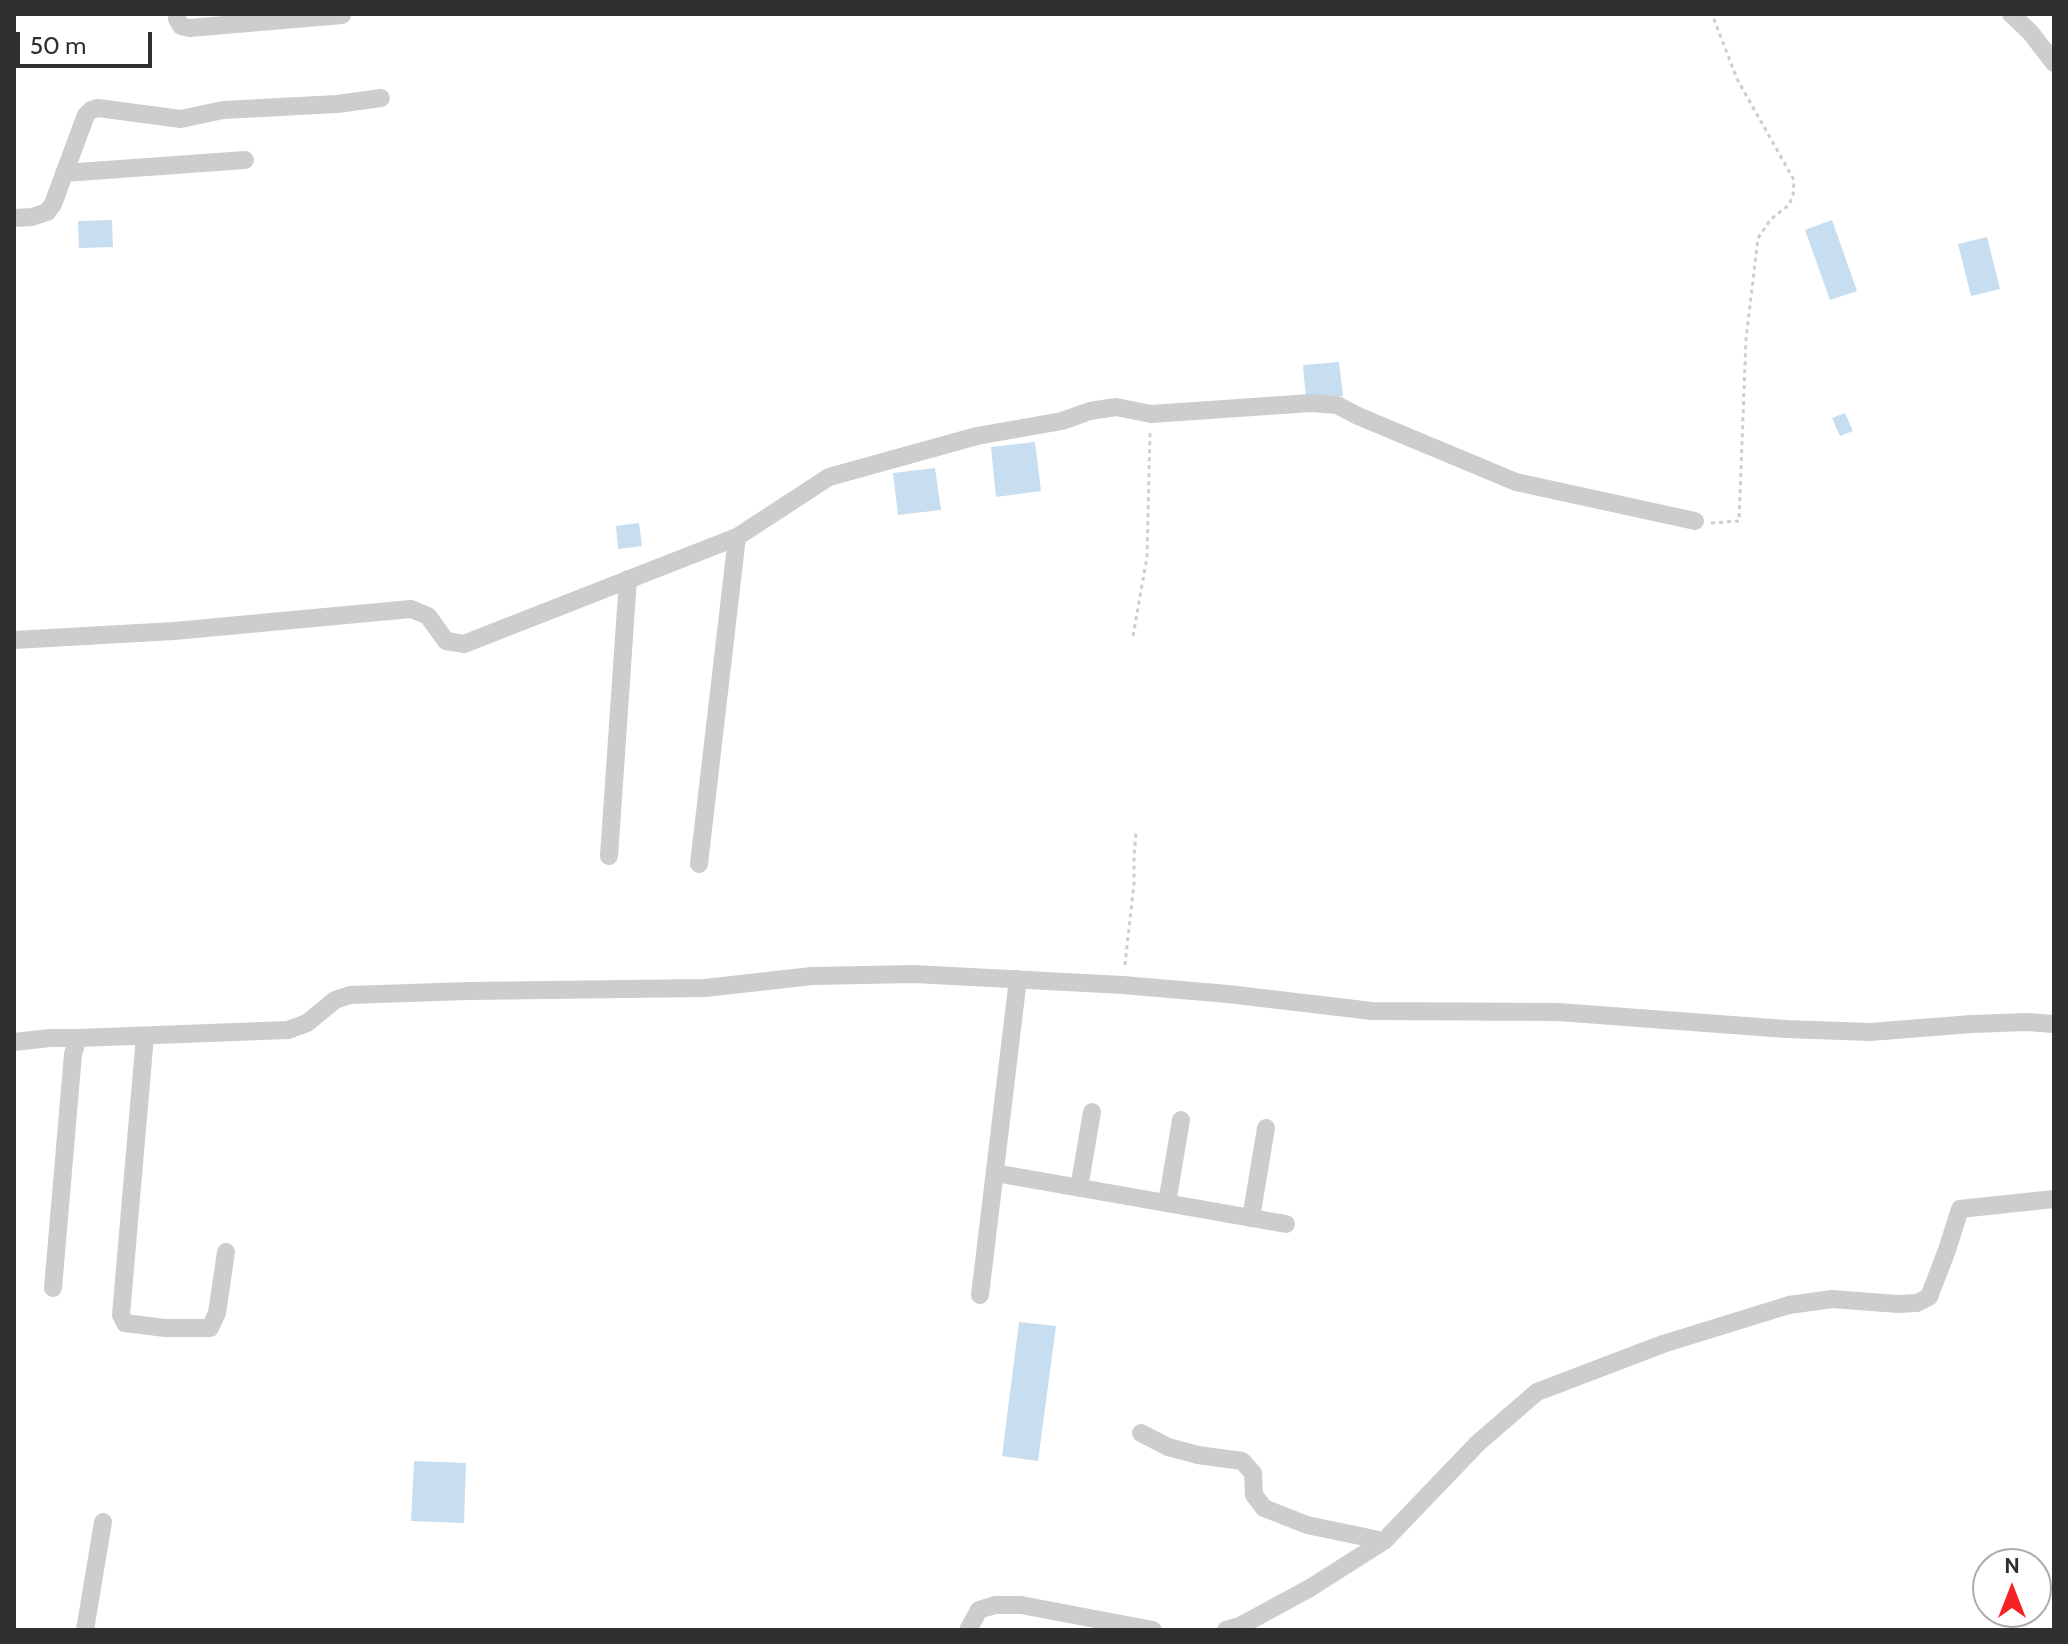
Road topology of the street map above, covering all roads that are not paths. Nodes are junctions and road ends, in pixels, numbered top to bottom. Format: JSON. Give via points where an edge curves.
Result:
{"nodes":[{"id":1,"x":177,"y":14,"type":"edge"},
{"id":2,"x":2011,"y":14,"type":"edge"},
{"id":3,"x":342,"y":15,"type":"edge"},
{"id":4,"x":2054,"y":63,"type":"edge"},
{"id":5,"x":381,"y":98,"type":"dead end"},
{"id":6,"x":245,"y":160,"type":"dead end"},
{"id":7,"x":64,"y":173,"type":"junction"},
{"id":8,"x":14,"y":218,"type":"edge"},
{"id":9,"x":1695,"y":521,"type":"road end"},
{"id":10,"x":737,"y":537,"type":"junction"},
{"id":11,"x":628,"y":579,"type":"junction"},
{"id":12,"x":14,"y":640,"type":"edge"},
{"id":13,"x":609,"y":856,"type":"dead end"},
{"id":14,"x":699,"y":864,"type":"dead end"},
{"id":15,"x":1018,"y":979,"type":"junction"},
{"id":16,"x":2054,"y":1024,"type":"edge"},
{"id":17,"x":145,"y":1036,"type":"junction"},
{"id":18,"x":78,"y":1038,"type":"junction"},
{"id":19,"x":14,"y":1042,"type":"edge"},
{"id":20,"x":1092,"y":1112,"type":"dead end"},
{"id":21,"x":1181,"y":1120,"type":"dead end"},
{"id":22,"x":1266,"y":1128,"type":"dead end"},
{"id":23,"x":995,"y":1173,"type":"junction"},
{"id":24,"x":1079,"y":1188,"type":"junction"},
{"id":25,"x":2054,"y":1199,"type":"edge"},
{"id":26,"x":1167,"y":1203,"type":"junction"},
{"id":27,"x":1251,"y":1218,"type":"junction"},
{"id":28,"x":1286,"y":1224,"type":"dead end"},
{"id":29,"x":226,"y":1252,"type":"dead end"},
{"id":30,"x":53,"y":1288,"type":"dead end"},
{"id":31,"x":980,"y":1295,"type":"dead end"},
{"id":32,"x":1141,"y":1433,"type":"dead end"},
{"id":33,"x":103,"y":1522,"type":"dead end"},
{"id":34,"x":1384,"y":1541,"type":"junction"},
{"id":35,"x":85,"y":1630,"type":"edge"},
{"id":36,"x":968,"y":1630,"type":"edge"},
{"id":37,"x":1153,"y":1630,"type":"edge"},
{"id":38,"x":1226,"y":1630,"type":"edge"}],
"edges":[{"from":1,"to":3,"type":"street","via":[[181,26],[190,28]]},
{"from":2,"to":4,"type":"street"},
{"from":5,"to":7,"type":"street","via":[[223,110],[181,119],[98,108],[86,115]]},
{"from":6,"to":7,"type":"street"},
{"from":7,"to":8,"type":"street","via":[[47,212]]},
{"from":9,"to":10,"type":"street","via":[[1516,482],[1337,405],[1311,403],[1151,414],[1116,407],[977,436],[829,477]]},
{"from":10,"to":11,"type":"street"},
{"from":10,"to":14,"type":"street"},
{"from":11,"to":12,"type":"street","via":[[464,644],[446,641],[428,616],[411,609]]},
{"from":11,"to":13,"type":"street"},
{"from":15,"to":16,"type":"street","via":[[1372,1011],[1558,1012],[1800,1030]]},
{"from":15,"to":17,"type":"street","via":[[827,976],[705,988],[350,995],[288,1030]]},
{"from":15,"to":23,"type":"street"},
{"from":17,"to":18,"type":"street"},
{"from":17,"to":29,"type":"street","via":[[121,1315],[125,1323],[210,1328]]},
{"from":18,"to":19,"type":"street"},
{"from":18,"to":30,"type":"street"},
{"from":20,"to":24,"type":"street"},
{"from":21,"to":26,"type":"street"},
{"from":22,"to":27,"type":"street"},
{"from":23,"to":24,"type":"street"},
{"from":23,"to":31,"type":"street"},
{"from":24,"to":26,"type":"street"},
{"from":25,"to":34,"type":"street","via":[[1960,1209],[1929,1297],[1917,1303],[1832,1299],[1789,1305],[1663,1344],[1537,1392],[1478,1443]]},
{"from":26,"to":27,"type":"street"},
{"from":27,"to":28,"type":"street"},
{"from":32,"to":34,"type":"street","via":[[1168,1447],[1242,1461],[1253,1473],[1254,1495],[1264,1508],[1307,1525]]},
{"from":33,"to":35,"type":"street"},
{"from":34,"to":38,"type":"street","via":[[1310,1588]]},
{"from":36,"to":37,"type":"street","via":[[979,1610],[995,1605],[1021,1605]]}]}
